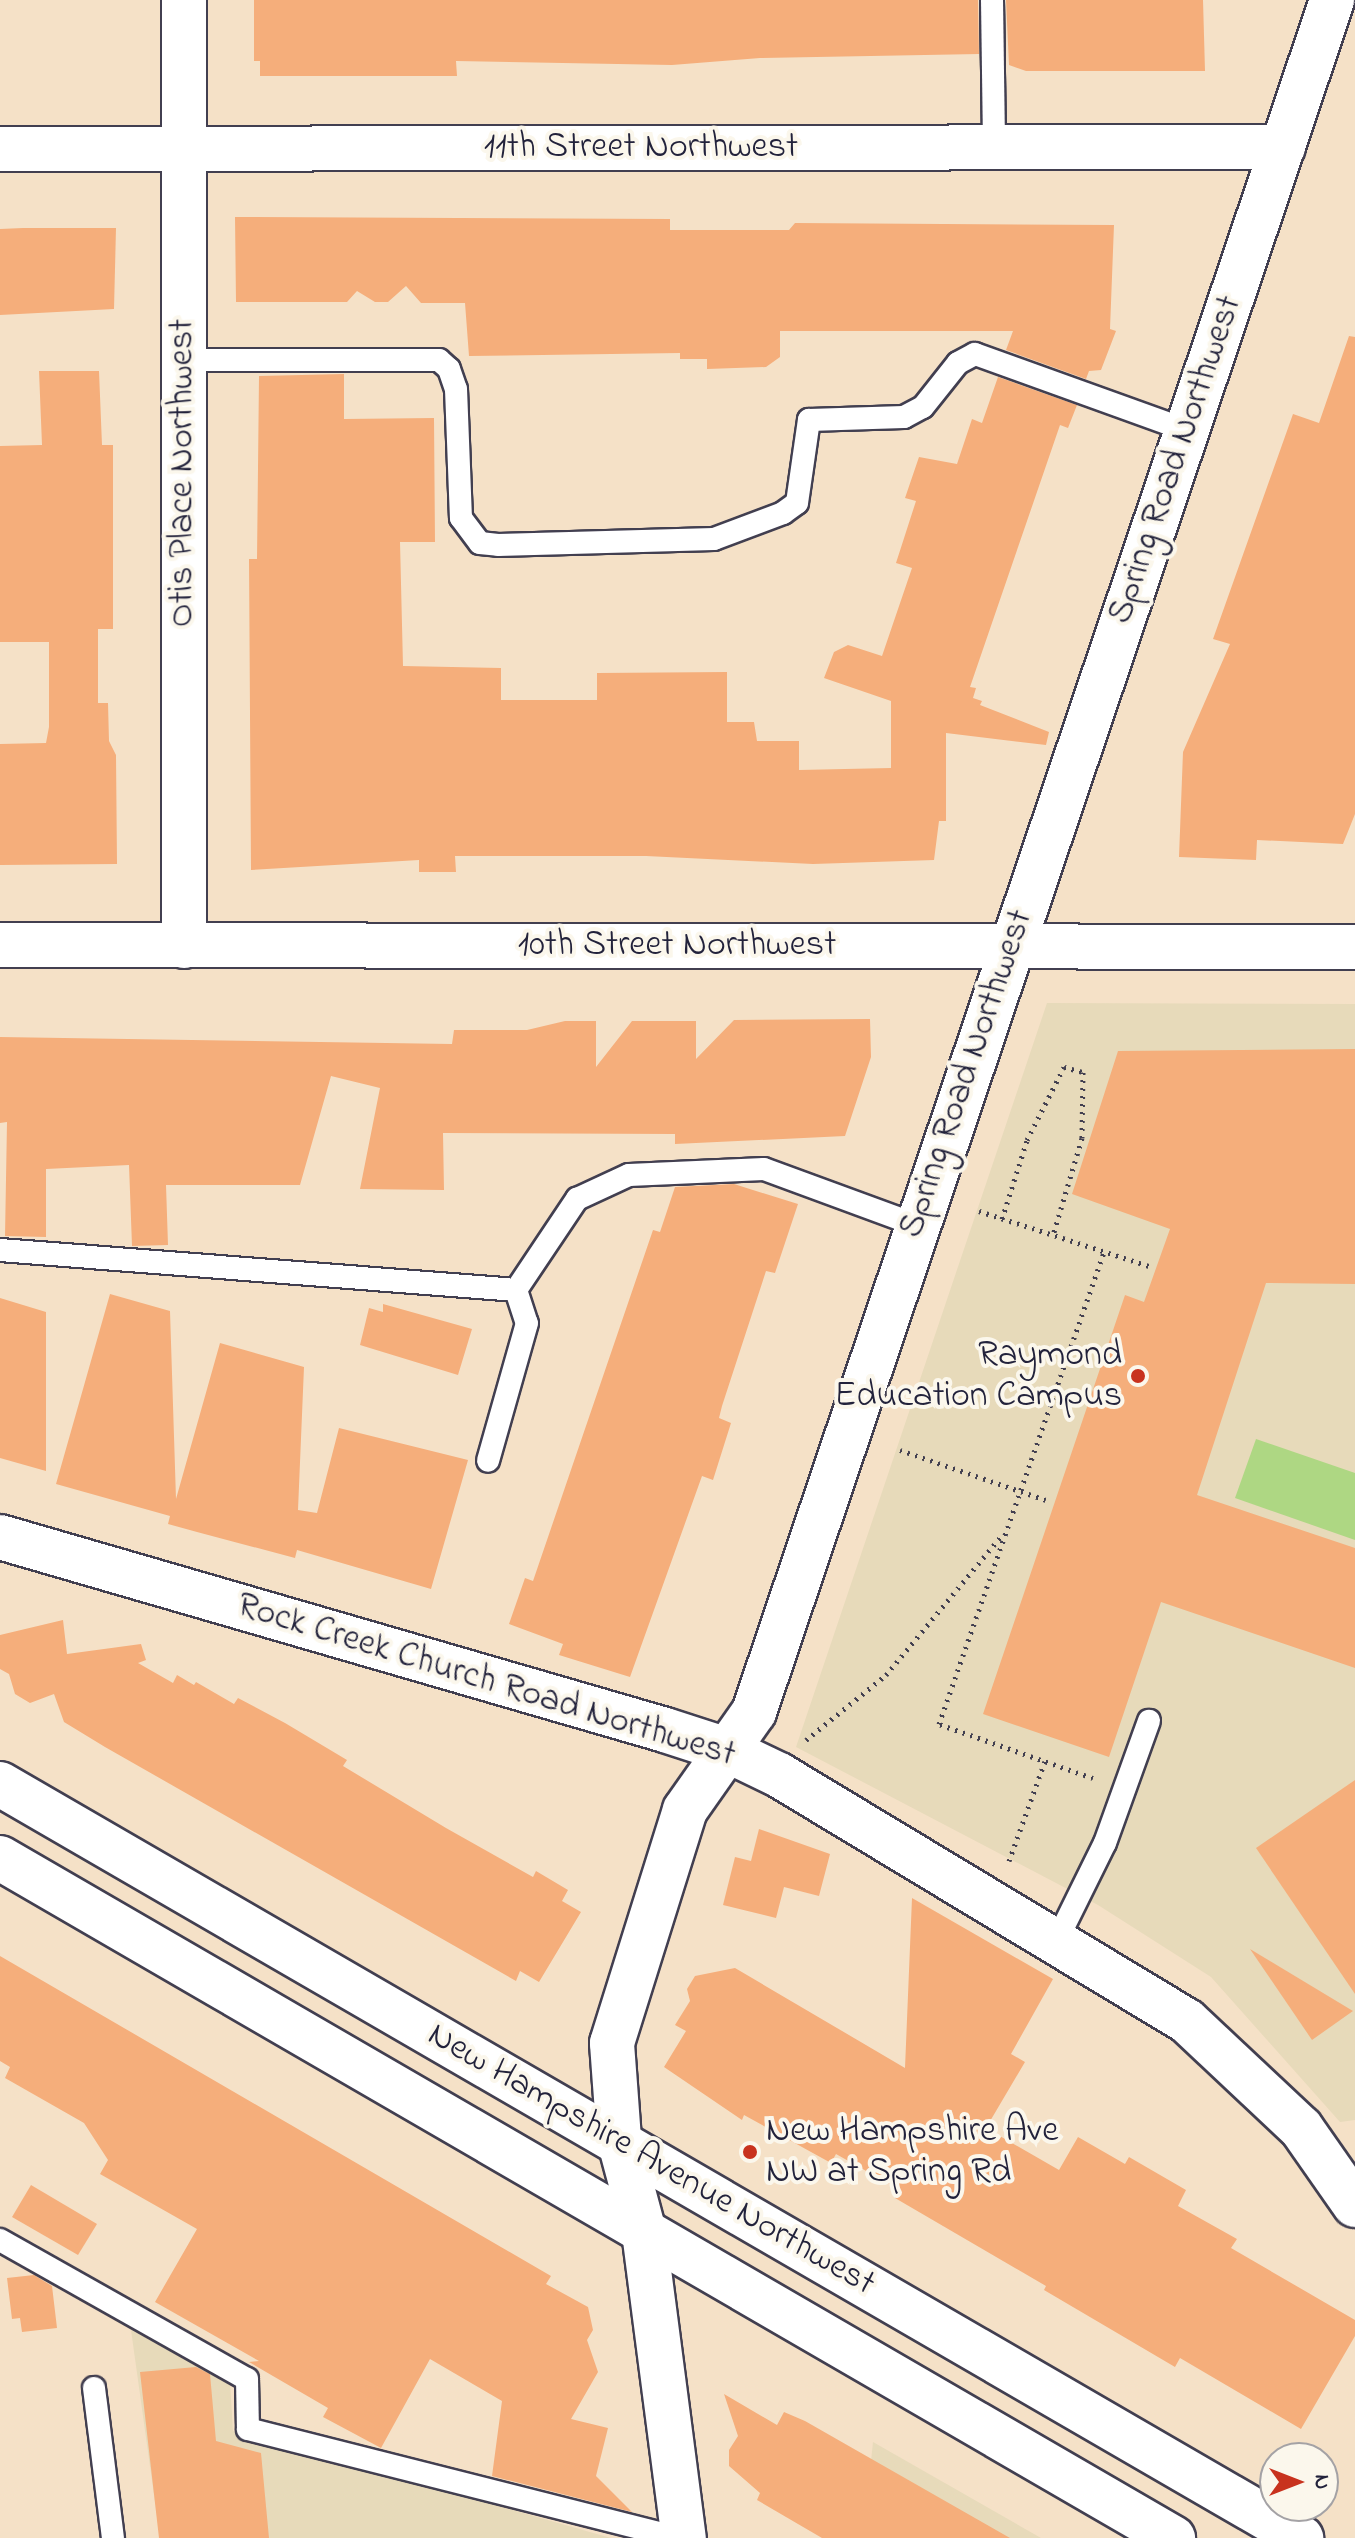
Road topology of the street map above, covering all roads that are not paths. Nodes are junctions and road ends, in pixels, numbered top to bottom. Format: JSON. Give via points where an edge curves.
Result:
{"nodes":[{"id":1,"x":184,"y":0,"type":"edge"},
{"id":2,"x":992,"y":0,"type":"edge"},
{"id":3,"x":1332,"y":0,"type":"edge"},
{"id":4,"x":1283,"y":147,"type":"junction"},
{"id":5,"x":994,"y":148,"type":"junction"},
{"id":6,"x":0,"y":149,"type":"edge"},
{"id":7,"x":184,"y":149,"type":"junction"},
{"id":8,"x":184,"y":360,"type":"junction"},
{"id":9,"x":1186,"y":430,"type":"junction"},
{"id":10,"x":0,"y":945,"type":"edge"},
{"id":11,"x":184,"y":946,"type":"junction"},
{"id":12,"x":1011,"y":946,"type":"junction"},
{"id":13,"x":1355,"y":947,"type":"edge"},
{"id":14,"x":916,"y":1225,"type":"junction"},
{"id":15,"x":0,"y":1250,"type":"edge"},
{"id":16,"x":516,"y":1290,"type":"junction"},
{"id":17,"x":488,"y":1461,"type":"dead end"},
{"id":18,"x":0,"y":1537,"type":"edge"},
{"id":19,"x":1149,"y":1721,"type":"dead end"},
{"id":20,"x":727,"y":1750,"type":"junction"},
{"id":21,"x":0,"y":1784,"type":"edge"},
{"id":22,"x":0,"y":1858,"type":"edge"},
{"id":23,"x":1057,"y":1940,"type":"junction"},
{"id":24,"x":619,"y":2139,"type":"junction"},
{"id":25,"x":1351,"y":2192,"type":"edge"},
{"id":26,"x":644,"y":2232,"type":"junction"},
{"id":27,"x":0,"y":2240,"type":"edge"},
{"id":28,"x":94,"y":2388,"type":"dead end"},
{"id":29,"x":113,"y":2538,"type":"edge"},
{"id":30,"x":681,"y":2538,"type":"edge"},
{"id":31,"x":1173,"y":2538,"type":"edge"},
{"id":32,"x":1301,"y":2538,"type":"edge"}],
"edges":[{"from":1,"to":7,"type":"street","name":"Otis Place Northwest"},
{"from":2,"to":5,"type":"lane"},
{"from":3,"to":4,"type":"street","name":"Spring Road Northwest"},
{"from":4,"to":5,"type":"street","name":"11th Street Northwest"},
{"from":4,"to":9,"type":"street","name":"Spring Road Northwest"},
{"from":5,"to":7,"type":"street","name":"11th Street Northwest"},
{"from":6,"to":7,"type":"street","name":"11th Street Northwest"},
{"from":7,"to":8,"type":"street","name":"Otis Place Northwest"},
{"from":8,"to":9,"type":"lane","via":[[439,360],[449,369],[456,389],[461,518],[480,543],[498,545],[714,539],[783,513],[797,503],[809,420],[904,417],[923,407],[958,363],[975,354]]},
{"from":8,"to":11,"type":"street","name":"Otis Place Northwest"},
{"from":9,"to":12,"type":"street","name":"Spring Road Northwest"},
{"from":10,"to":11,"type":"street","name":"10th Street Northwest"},
{"from":11,"to":12,"type":"street","name":"10th Street Northwest"},
{"from":12,"to":13,"type":"street","name":"10th Street Northwest"},
{"from":12,"to":14,"type":"street","name":"Spring Road Northwest"},
{"from":14,"to":16,"type":"lane","via":[[764,1169],[629,1175],[577,1199]]},
{"from":14,"to":20,"type":"street","name":"Spring Road Northwest","via":[[754,1712]]},
{"from":15,"to":16,"type":"lane"},
{"from":16,"to":17,"type":"lane","via":[[527,1323]]},
{"from":18,"to":20,"type":"street","name":"Rock Creek Church Road Northwest"},
{"from":19,"to":23,"type":"lane","via":[[1105,1843]]},
{"from":20,"to":23,"type":"street","name":"Rock Creek Church Road Northwest"},
{"from":20,"to":24,"type":"street","name":"Spring Road Northwest","via":[[685,1810],[612,2043]]},
{"from":21,"to":24,"type":"street","name":"New Hampshire Avenue Northwest"},
{"from":22,"to":26,"type":"street","name":"New Hampshire Avenue Northwest"},
{"from":23,"to":25,"type":"street","name":"Rock Creek Church Road Northwest","via":[[1187,2021],[1301,2128]]},
{"from":24,"to":26,"type":"street","name":"Spring Road Northwest"},
{"from":24,"to":32,"type":"street","name":"New Hampshire Avenue Northwest"},
{"from":26,"to":30,"type":"street","name":"Spring Road Northwest"},
{"from":26,"to":31,"type":"street","name":"New Hampshire Avenue Northwest"},
{"from":27,"to":30,"type":"lane","via":[[247,2379],[248,2429]]},
{"from":28,"to":29,"type":"lane"}]}
